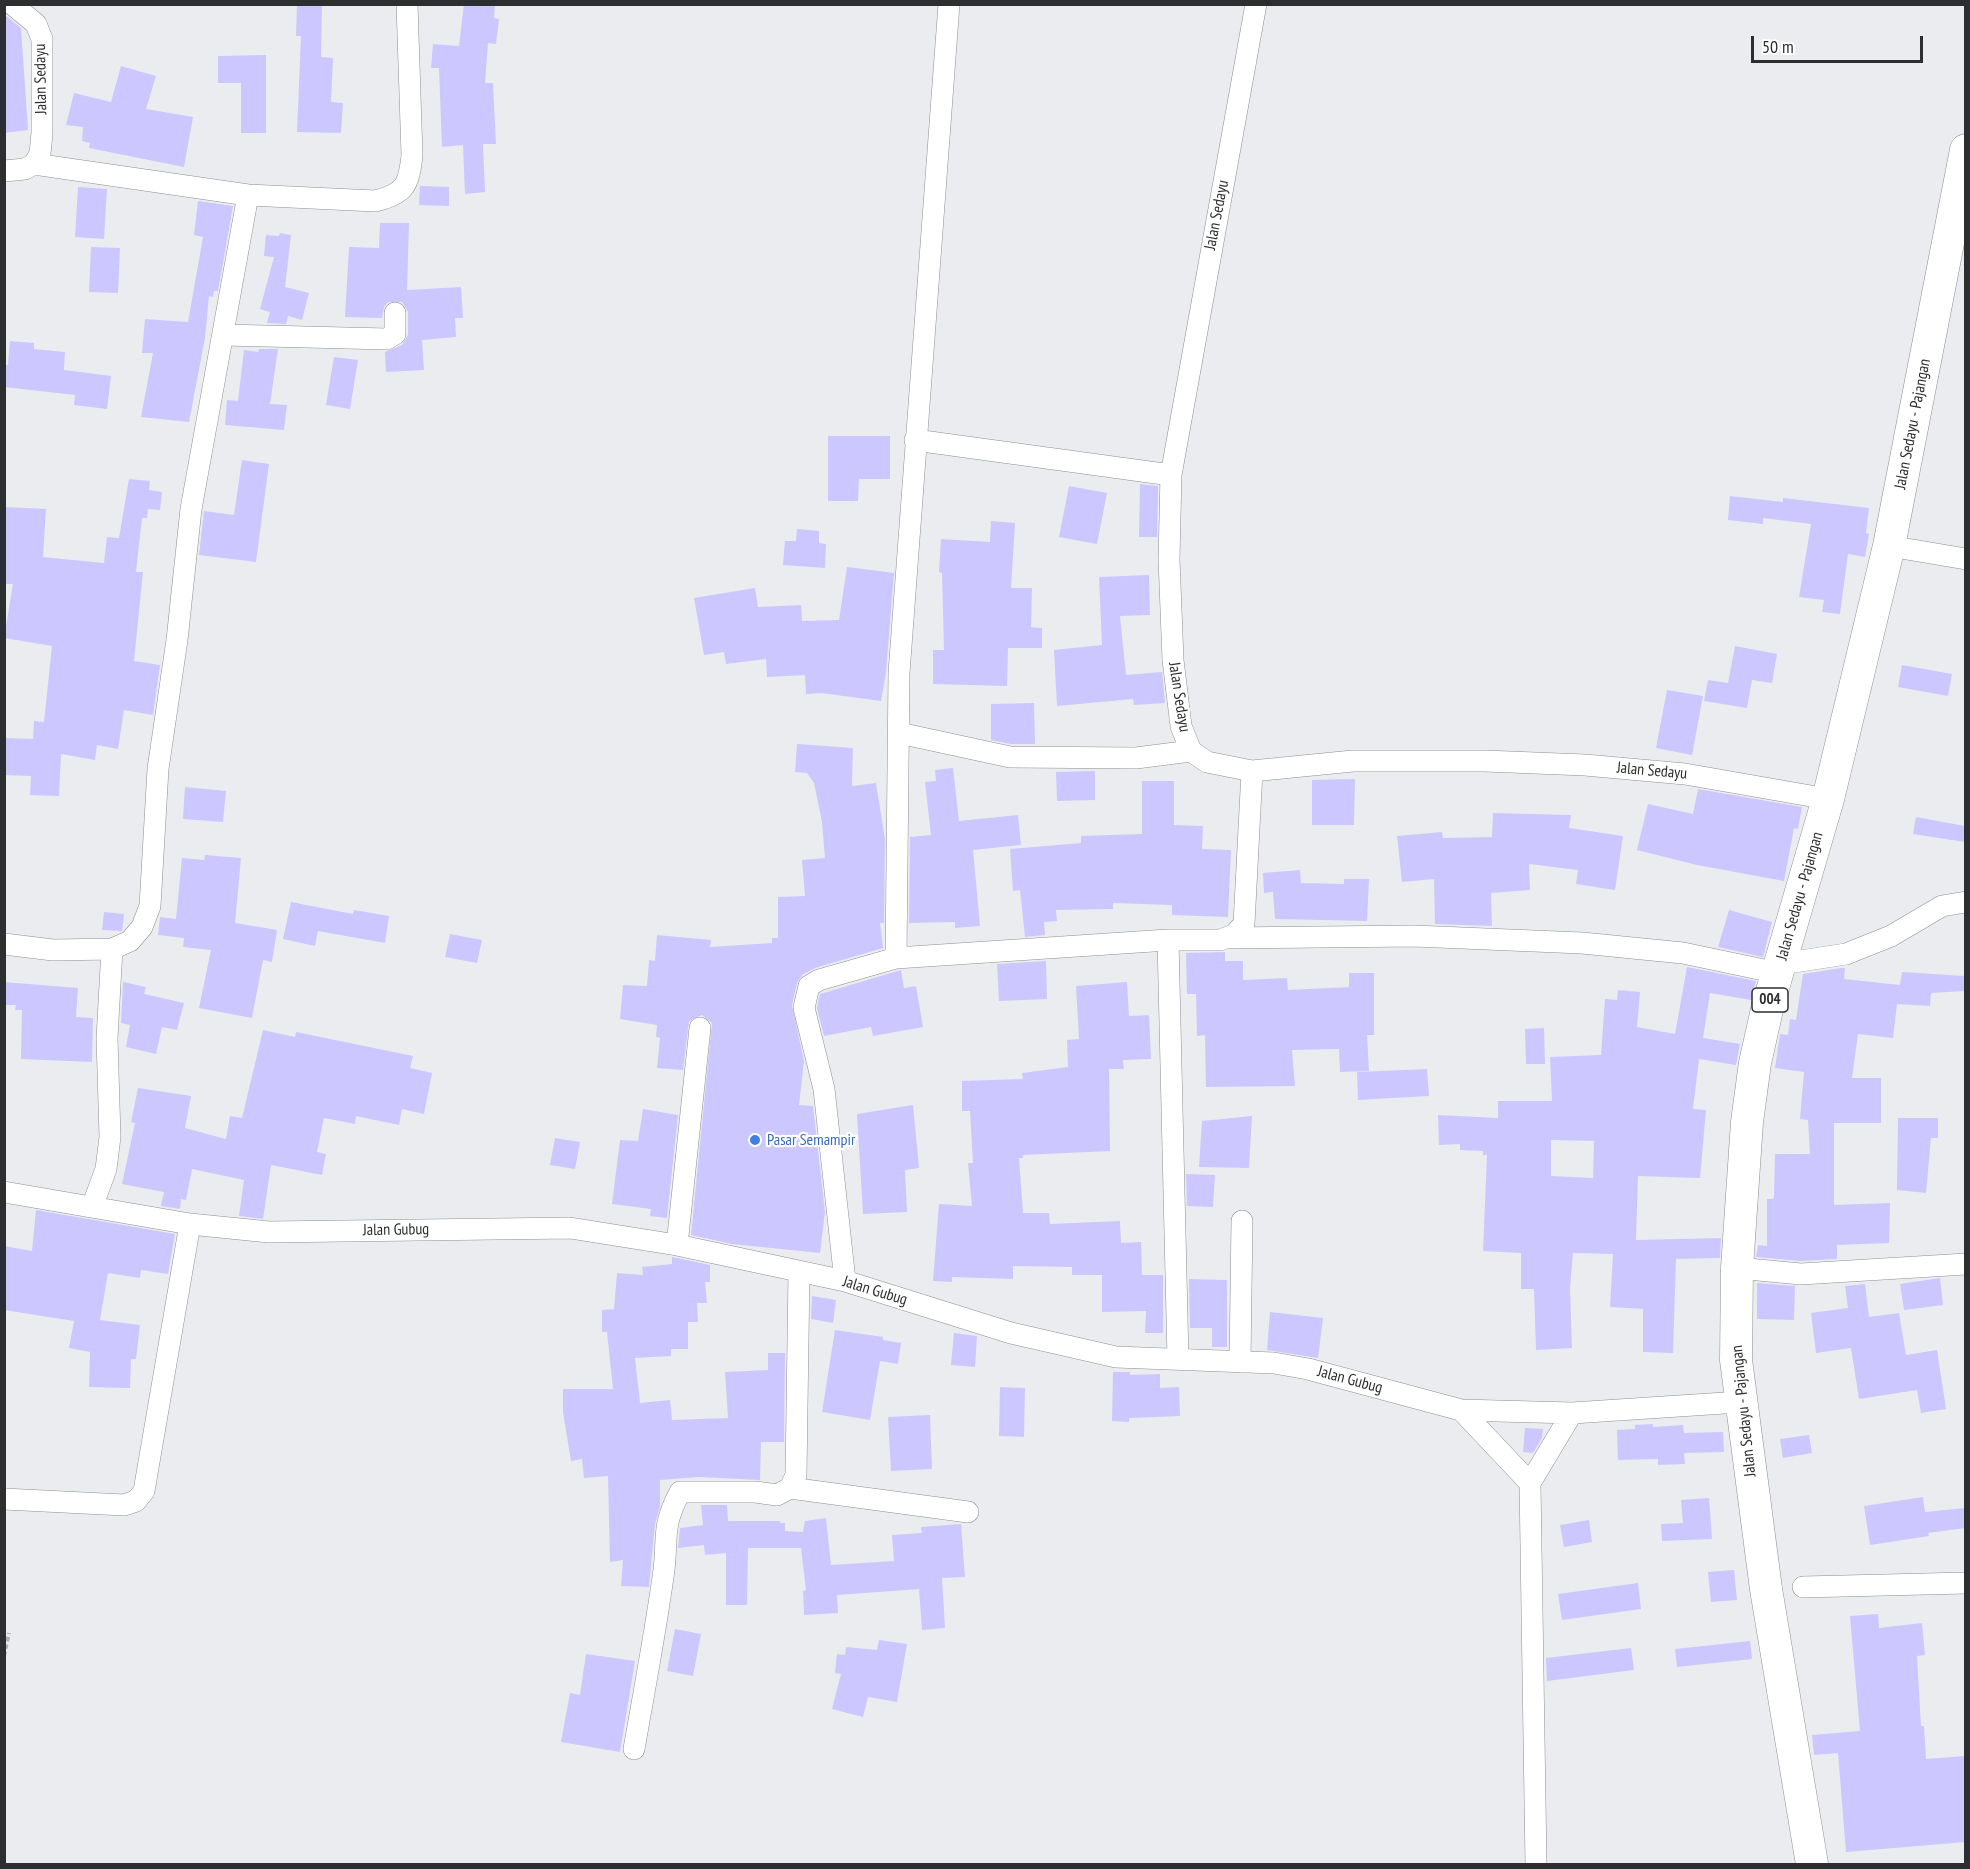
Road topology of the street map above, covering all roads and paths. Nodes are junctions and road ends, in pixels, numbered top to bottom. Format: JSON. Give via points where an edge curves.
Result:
{"nodes":[{"id":1,"x":12,"y":4,"type":"edge"},
{"id":2,"x":406,"y":4,"type":"edge"},
{"id":3,"x":949,"y":4,"type":"edge"},
{"id":4,"x":1256,"y":4,"type":"edge"},
{"id":5,"x":1965,"y":150,"type":"edge"},
{"id":6,"x":34,"y":164,"type":"junction"},
{"id":7,"x":4,"y":171,"type":"edge"},
{"id":8,"x":248,"y":195,"type":"junction"},
{"id":9,"x":395,"y":313,"type":"dead end"},
{"id":10,"x":224,"y":335,"type":"junction"},
{"id":11,"x":915,"y":440,"type":"junction"},
{"id":12,"x":1171,"y":475,"type":"junction"},
{"id":13,"x":1889,"y":546,"type":"junction"},
{"id":14,"x":1965,"y":559,"type":"edge"},
{"id":15,"x":899,"y":733,"type":"junction"},
{"id":16,"x":1191,"y":751,"type":"junction"},
{"id":17,"x":1252,"y":771,"type":"junction"},
{"id":18,"x":1828,"y":799,"type":"junction"},
{"id":19,"x":1965,"y":902,"type":"edge"},
{"id":20,"x":1227,"y":938,"type":"junction"},
{"id":21,"x":1168,"y":940,"type":"junction"},
{"id":22,"x":4,"y":944,"type":"edge"},
{"id":23,"x":112,"y":949,"type":"junction"},
{"id":24,"x":896,"y":958,"type":"junction"},
{"id":25,"x":1779,"y":968,"type":"junction"},
{"id":26,"x":700,"y":1028,"type":"dead end"},
{"id":27,"x":4,"y":1192,"type":"edge"},
{"id":28,"x":92,"y":1207,"type":"junction"},
{"id":29,"x":1242,"y":1221,"type":"dead end"},
{"id":30,"x":190,"y":1224,"type":"junction"},
{"id":31,"x":677,"y":1245,"type":"junction"},
{"id":32,"x":1965,"y":1264,"type":"edge"},
{"id":33,"x":1737,"y":1268,"type":"junction"},
{"id":34,"x":799,"y":1272,"type":"junction"},
{"id":35,"x":845,"y":1281,"type":"junction"},
{"id":36,"x":1178,"y":1359,"type":"junction"},
{"id":37,"x":1240,"y":1362,"type":"junction"},
{"id":38,"x":1740,"y":1402,"type":"junction"},
{"id":39,"x":1461,"y":1410,"type":"junction"},
{"id":40,"x":1572,"y":1413,"type":"junction"},
{"id":41,"x":1530,"y":1483,"type":"junction"},
{"id":42,"x":790,"y":1488,"type":"junction"},
{"id":43,"x":4,"y":1499,"type":"edge"},
{"id":44,"x":968,"y":1512,"type":"dead end"},
{"id":45,"x":1965,"y":1583,"type":"edge"},
{"id":46,"x":1803,"y":1587,"type":"dead end"},
{"id":47,"x":9,"y":1634,"type":"dead end"},
{"id":48,"x":4,"y":1656,"type":"edge"},
{"id":49,"x":634,"y":1749,"type":"dead end"},
{"id":50,"x":1536,"y":1864,"type":"edge"},
{"id":51,"x":1812,"y":1864,"type":"edge"}],
"edges":[{"from":1,"to":6,"type":"street","name":"Jalan Sedayu","via":[[36,24],[42,39],[42,133],[40,154]]},
{"from":2,"to":8,"type":"street","via":[[412,155],[404,187],[395,196],[375,201]]},
{"from":3,"to":11,"type":"street"},
{"from":4,"to":12,"type":"street","name":"Jalan Sedayu"},
{"from":5,"to":13,"type":"main road","name":"Jalan Sedayu - Pajangan","number":"004"},
{"from":6,"to":7,"type":"street"},
{"from":6,"to":8,"type":"street"},
{"from":8,"to":10,"type":"street"},
{"from":9,"to":10,"type":"street","via":[[396,330],[387,339]]},
{"from":10,"to":23,"type":"street","via":[[191,510],[158,770],[150,906],[142,927],[130,941]]},
{"from":11,"to":12,"type":"street"},
{"from":11,"to":15,"type":"street","via":[[899,673]]},
{"from":12,"to":16,"type":"street","name":"Jalan Sedayu","via":[[1173,660],[1181,726]]},
{"from":13,"to":14,"type":"street"},
{"from":13,"to":18,"type":"main road","name":"Jalan Sedayu - Pajangan","number":"004"},
{"from":15,"to":16,"type":"street","via":[[1010,757],[1136,758]]},
{"from":15,"to":24,"type":"street"},
{"from":16,"to":17,"type":"street","name":"Jalan Sedayu","via":[[1207,762]]},
{"from":17,"to":18,"type":"street","name":"Jalan Sedayu","via":[[1353,761],[1585,765],[1685,774]]},
{"from":17,"to":20,"type":"street","via":[[1244,924]]},
{"from":18,"to":25,"type":"main road","name":"Jalan Sedayu - Pajangan","number":"004"},
{"from":19,"to":25,"type":"street","via":[[1942,906],[1891,936],[1846,954]]},
{"from":20,"to":21,"type":"street"},
{"from":20,"to":25,"type":"street","via":[[1414,936],[1582,944],[1683,953]]},
{"from":21,"to":24,"type":"street"},
{"from":21,"to":36,"type":"street"},
{"from":22,"to":23,"type":"street","via":[[53,950]]},
{"from":23,"to":28,"type":"street","via":[[107,1038],[110,1137],[106,1169]]},
{"from":24,"to":35,"type":"street","via":[[819,980],[808,986],[805,998],[804,1008],[824,1089]]},
{"from":25,"to":33,"type":"main road","name":"Jalan Sedayu - Pajangan","number":"004","via":[[1755,1063]]},
{"from":26,"to":31,"type":"street"},
{"from":27,"to":28,"type":"street","name":"Jalan Gubug"},
{"from":28,"to":30,"type":"street","name":"Jalan Gubug"},
{"from":29,"to":37,"type":"street"},
{"from":30,"to":31,"type":"street","name":"Jalan Gubug","via":[[269,1232],[570,1228]]},
{"from":30,"to":43,"type":"street","via":[[144,1491],[136,1501],[124,1505]]},
{"from":31,"to":34,"type":"street","name":"Jalan Gubug"},
{"from":32,"to":33,"type":"street","via":[[1801,1274]]},
{"from":33,"to":38,"type":"main road","name":"Jalan Sedayu - Pajangan","number":"004","via":[[1736,1360]]},
{"from":34,"to":35,"type":"street","name":"Jalan Gubug"},
{"from":34,"to":42,"type":"street","via":[[797,1461]]},
{"from":35,"to":36,"type":"street","name":"Jalan Gubug","via":[[1011,1333],[1116,1357]]},
{"from":36,"to":37,"type":"street","name":"Jalan Gubug"},
{"from":37,"to":39,"type":"street","name":"Jalan Gubug","via":[[1308,1369]]},
{"from":38,"to":40,"type":"street","name":"Jalan Gubug"},
{"from":38,"to":51,"type":"main road","name":"Jalan Sedayu - Pajangan","number":"004","via":[[1766,1589]]},
{"from":39,"to":40,"type":"street","name":"Jalan Gubug"},
{"from":39,"to":41,"type":"street"},
{"from":40,"to":41,"type":"street"},
{"from":41,"to":50,"type":"street"},
{"from":42,"to":44,"type":"street"},
{"from":42,"to":49,"type":"street","via":[[777,1495],[680,1492],[670,1509],[665,1531],[664,1573]]},
{"from":45,"to":46,"type":"street"},
{"from":47,"to":48,"type":"path"}]}
